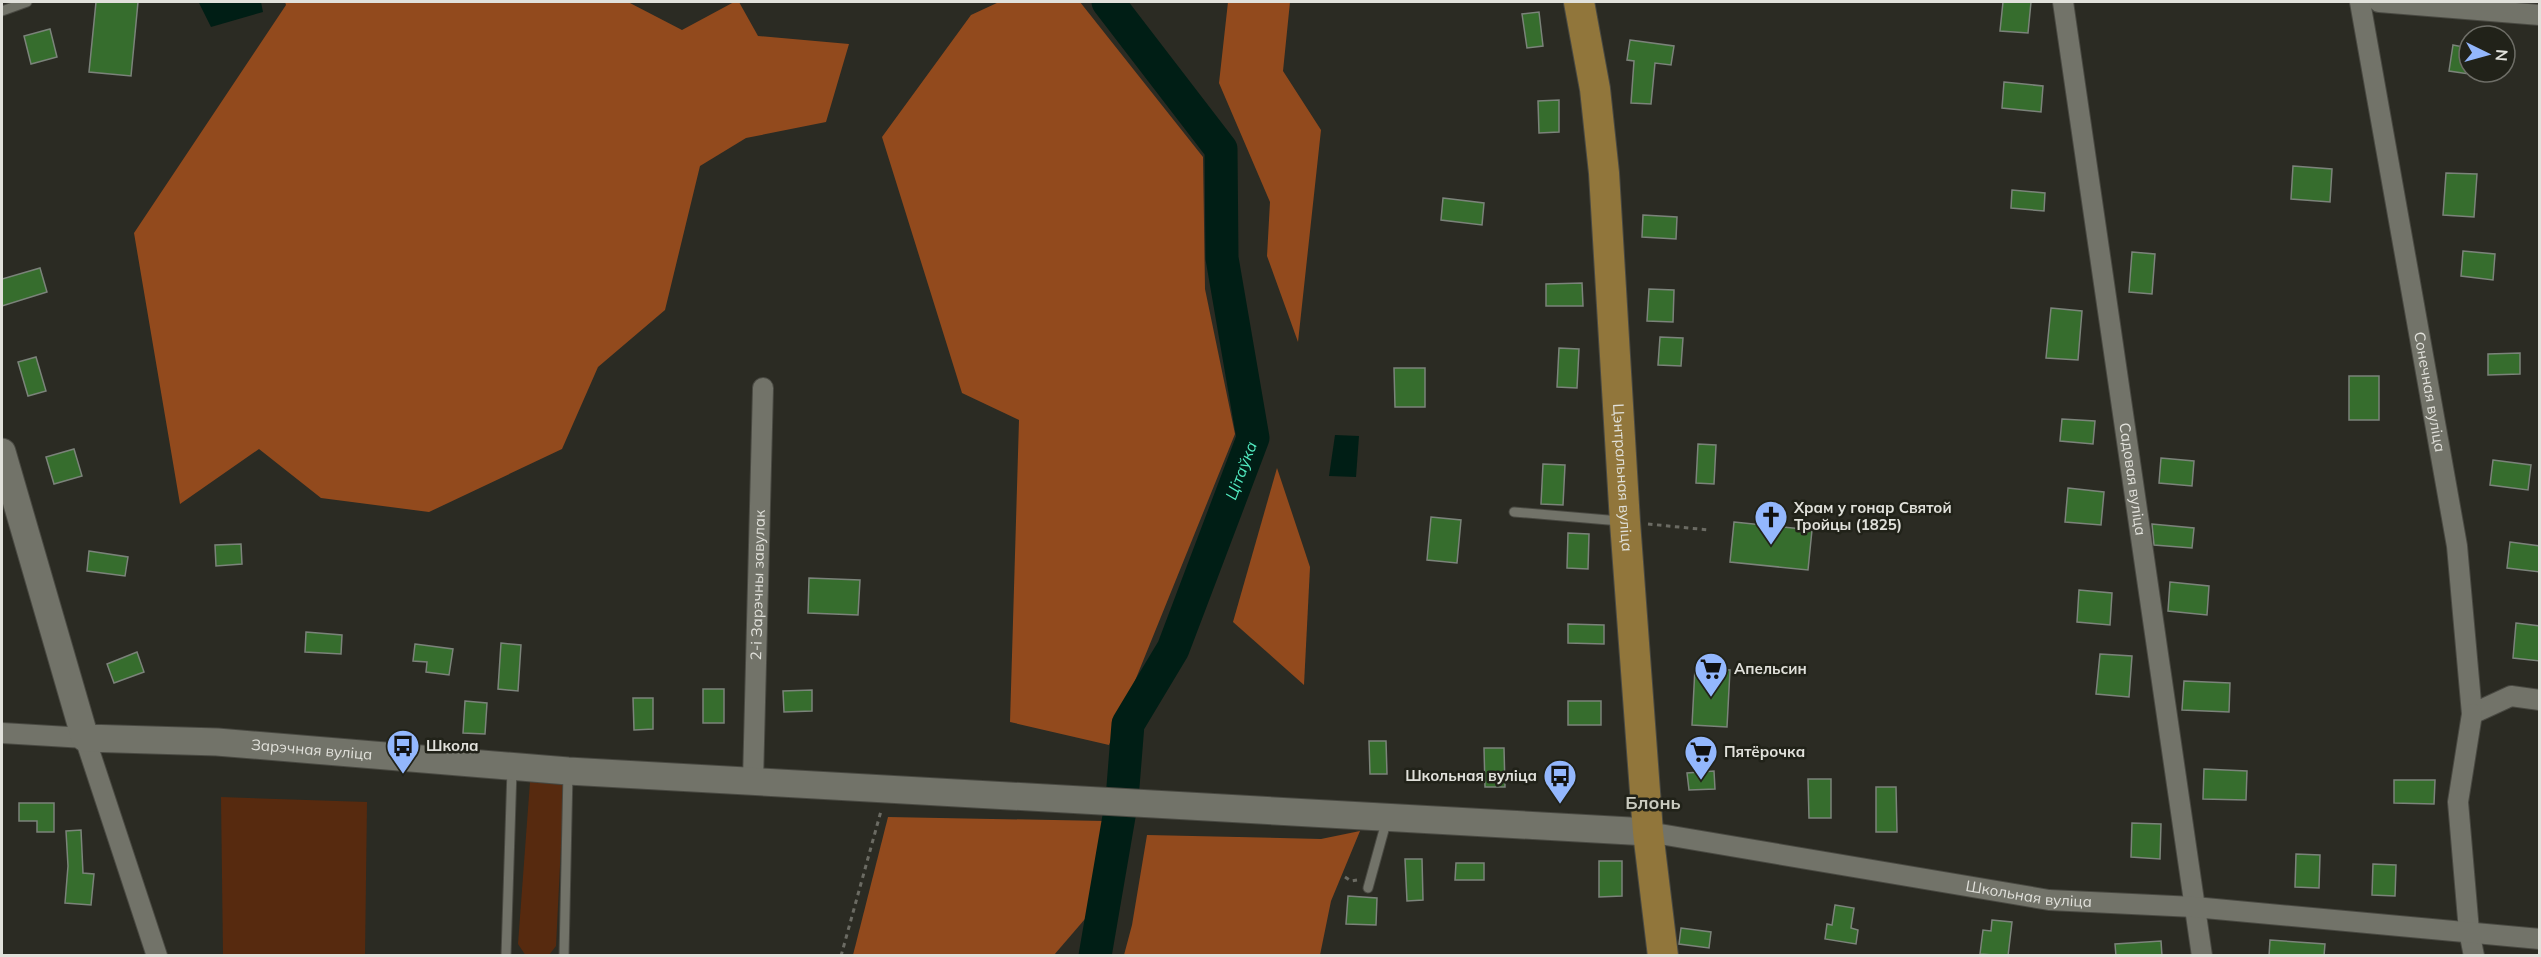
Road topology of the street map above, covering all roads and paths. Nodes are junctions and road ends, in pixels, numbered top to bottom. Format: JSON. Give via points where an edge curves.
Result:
{"nodes":[{"id":1,"x":27,"y":2,"type":"edge"},
{"id":2,"x":1579,"y":2,"type":"edge"},
{"id":3,"x":2063,"y":2,"type":"edge"},
{"id":4,"x":2360,"y":2,"type":"edge"},
{"id":5,"x":2379,"y":2,"type":"edge"},
{"id":6,"x":2,"y":11,"type":"edge"},
{"id":7,"x":2540,"y":15,"type":"edge"},
{"id":8,"x":763,"y":388,"type":"dead end"},
{"id":9,"x":2,"y":452,"type":"edge"},
{"id":10,"x":1514,"y":512,"type":"dead end"},
{"id":11,"x":1625,"y":522,"type":"junction"},
{"id":12,"x":1709,"y":530,"type":"dead end"},
{"id":13,"x":2540,"y":700,"type":"edge"},
{"id":14,"x":2472,"y":714,"type":"junction"},
{"id":15,"x":2,"y":733,"type":"edge"},
{"id":16,"x":85,"y":738,"type":"junction"},
{"id":17,"x":513,"y":766,"type":"junction"},
{"id":18,"x":568,"y":771,"type":"junction"},
{"id":19,"x":753,"y":781,"type":"junction"},
{"id":20,"x":888,"y":789,"type":"junction"},
{"id":21,"x":1021,"y":796,"type":"joint"},
{"id":22,"x":1381,"y":819,"type":"junction"},
{"id":23,"x":1648,"y":832,"type":"junction"},
{"id":24,"x":1368,"y":888,"type":"dead end"},
{"id":25,"x":2194,"y":907,"type":"junction"},
{"id":26,"x":2469,"y":931,"type":"junction"},
{"id":27,"x":2540,"y":939,"type":"edge"},
{"id":28,"x":157,"y":956,"type":"edge"},
{"id":29,"x":506,"y":956,"type":"edge"},
{"id":30,"x":564,"y":956,"type":"edge"},
{"id":31,"x":841,"y":956,"type":"edge"},
{"id":32,"x":1663,"y":956,"type":"edge"},
{"id":33,"x":2202,"y":956,"type":"edge"},
{"id":34,"x":2474,"y":956,"type":"edge"}],
"edges":[{"from":1,"to":6,"type":"lane"},
{"from":2,"to":11,"type":"main road","name":"Цэнтральная вуліца","via":[[1595,89],[1604,173]]},
{"from":3,"to":25,"type":"street","name":"Садовая вуліца"},
{"from":4,"to":14,"type":"street","name":"Сонечная вуліца","via":[[2457,546]]},
{"from":5,"to":7,"type":"street"},
{"from":8,"to":19,"type":"street","name":"2-і Зарэчны завулак"},
{"from":9,"to":16,"type":"main road"},
{"from":10,"to":11,"type":"lane"},
{"from":11,"to":12,"type":"path"},
{"from":11,"to":23,"type":"main road","name":"Цэнтральная вуліца"},
{"from":13,"to":14,"type":"street","via":[[2511,696]]},
{"from":14,"to":26,"type":"street","name":"Сонечная вуліца","via":[[2458,802]]},
{"from":15,"to":16,"type":"street"},
{"from":16,"to":17,"type":"main road","name":"Зарэчная вуліца","via":[[217,742]]},
{"from":16,"to":28,"type":"street"},
{"from":17,"to":18,"type":"main road","name":"Зарэчная вуліца"},
{"from":17,"to":29,"type":"lane"},
{"from":18,"to":19,"type":"main road","name":"Зарэчная вуліца"},
{"from":18,"to":30,"type":"lane"},
{"from":19,"to":20,"type":"main road","name":"Зарэчная вуліца"},
{"from":20,"to":21,"type":"main road","name":"Зарэчная вуліца"},
{"from":20,"to":31,"type":"path"},
{"from":21,"to":22,"type":"main road","name":"Школьная вуліца"},
{"from":22,"to":23,"type":"main road","name":"Школьная вуліца"},
{"from":22,"to":24,"type":"lane"},
{"from":23,"to":25,"type":"street","name":"Школьная вуліца","via":[[2049,900]]},
{"from":23,"to":32,"type":"main road","name":"Цэнтральная вуліца"},
{"from":25,"to":26,"type":"street","name":"Школьная вуліца"},
{"from":25,"to":33,"type":"street","name":"Садовая вуліца"},
{"from":26,"to":27,"type":"street","name":"Школьная вуліца"},
{"from":26,"to":34,"type":"street","name":"Сонечная вуліца"}]}
